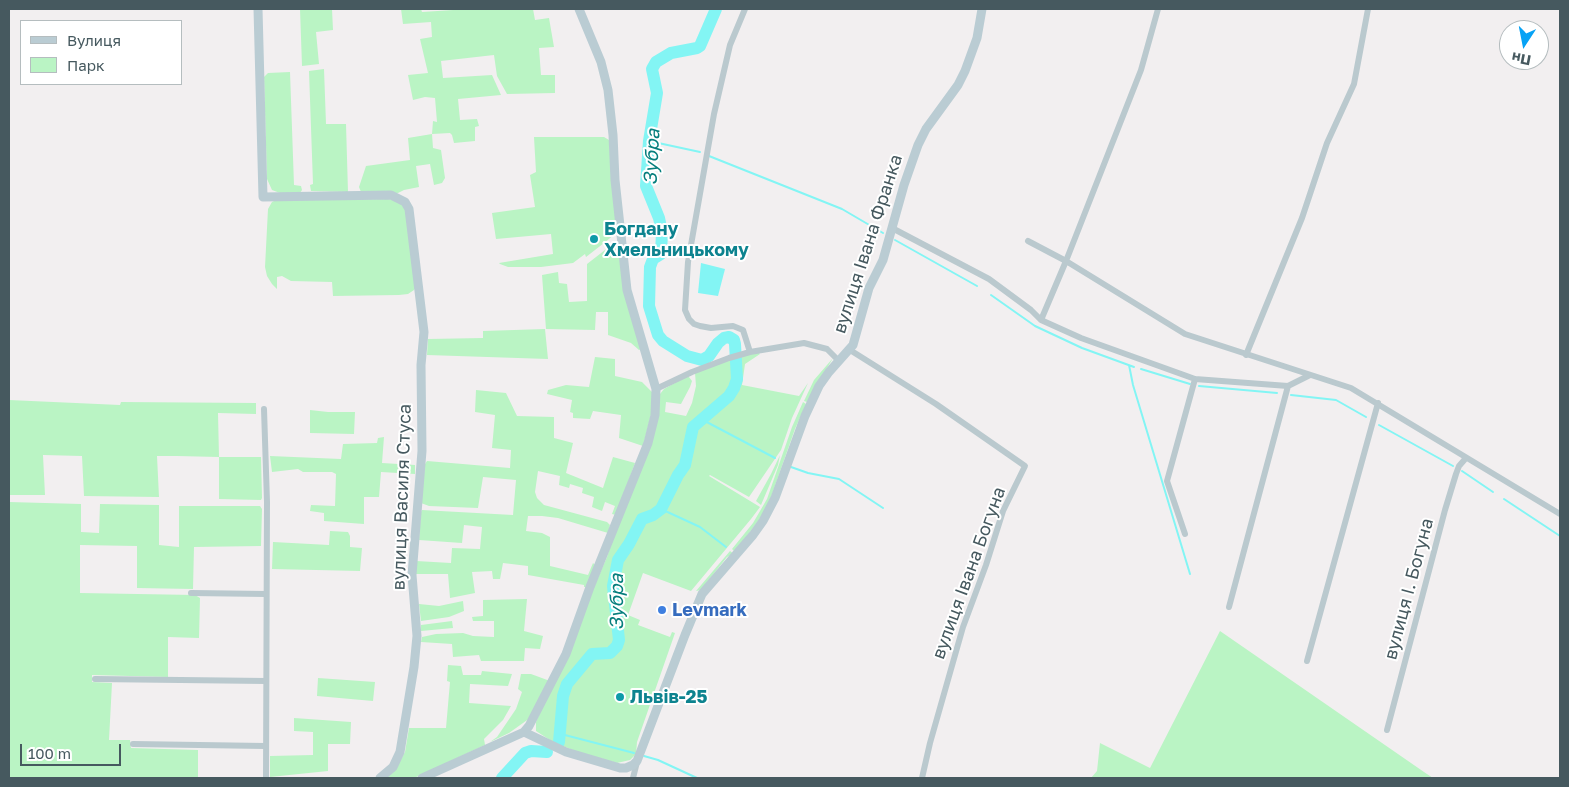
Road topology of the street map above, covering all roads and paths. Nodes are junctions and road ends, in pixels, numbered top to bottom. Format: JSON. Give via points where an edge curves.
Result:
{"nodes":[{"id":1,"x":258,"y":9,"type":"edge"},
{"id":2,"x":579,"y":9,"type":"edge"},
{"id":3,"x":745,"y":9,"type":"edge"},
{"id":4,"x":982,"y":9,"type":"edge"},
{"id":5,"x":1158,"y":9,"type":"edge"},
{"id":6,"x":1368,"y":9,"type":"edge"},
{"id":7,"x":892,"y":228,"type":"junction"},
{"id":8,"x":1028,"y":241,"type":"dead end"},
{"id":9,"x":1066,"y":262,"type":"junction"},
{"id":10,"x":1041,"y":320,"type":"junction"},
{"id":11,"x":850,"y":350,"type":"junction"},
{"id":12,"x":750,"y":352,"type":"junction"},
{"id":13,"x":1246,"y":355,"type":"junction"},
{"id":14,"x":839,"y":361,"type":"junction"},
{"id":15,"x":1310,"y":375,"type":"junction"},
{"id":16,"x":1196,"y":379,"type":"junction"},
{"id":17,"x":1288,"y":386,"type":"junction"},
{"id":18,"x":656,"y":389,"type":"junction"},
{"id":19,"x":1378,"y":403,"type":"junction"},
{"id":20,"x":264,"y":410,"type":"dead end"},
{"id":21,"x":1466,"y":458,"type":"junction"},
{"id":22,"x":1560,"y":514,"type":"edge"},
{"id":23,"x":1185,"y":534,"type":"dead end"},
{"id":24,"x":191,"y":593,"type":"dead end"},
{"id":25,"x":266,"y":594,"type":"junction"},
{"id":26,"x":1229,"y":607,"type":"dead end"},
{"id":27,"x":1307,"y":661,"type":"dead end"},
{"id":28,"x":95,"y":679,"type":"dead end"},
{"id":29,"x":266,"y":681,"type":"junction"},
{"id":30,"x":1387,"y":730,"type":"dead end"},
{"id":31,"x":524,"y":732,"type":"junction"},
{"id":32,"x":133,"y":744,"type":"dead end"},
{"id":33,"x":266,"y":746,"type":"junction"},
{"id":34,"x":637,"y":761,"type":"junction"},
{"id":35,"x":266,"y":778,"type":"edge"},
{"id":36,"x":380,"y":778,"type":"edge"},
{"id":37,"x":422,"y":778,"type":"edge"},
{"id":38,"x":633,"y":778,"type":"edge"},
{"id":39,"x":922,"y":778,"type":"edge"}],
"edges":[{"from":1,"to":36,"type":"street","name":"вулиця Василя Стуса","via":[[263,197],[391,195],[405,202],[409,209],[424,332],[422,451],[412,575],[417,628],[400,752],[393,767]]},
{"from":2,"to":18,"type":"street","via":[[601,62],[608,90],[627,290]]},
{"from":3,"to":12,"type":"street","via":[[723,69],[705,158],[688,262],[686,315],[700,326],[733,326],[743,330]]},
{"from":4,"to":7,"type":"street","name":"вулиця Івана Франка","via":[[977,38],[965,71],[918,145]]},
{"from":5,"to":9,"type":"street","via":[[1141,70]]},
{"from":6,"to":13,"type":"street","via":[[1354,84],[1327,143],[1302,218]]},
{"from":7,"to":10,"type":"street","via":[[989,279]]},
{"from":7,"to":11,"type":"street","name":"вулиця Івана Франка"},
{"from":8,"to":9,"type":"street"},
{"from":9,"to":10,"type":"street"},
{"from":9,"to":13,"type":"street","via":[[1185,334]]},
{"from":10,"to":16,"type":"street","via":[[1081,338]]},
{"from":11,"to":14,"type":"street","name":"вулиця Івана Франка"},
{"from":11,"to":39,"type":"street","name":"вулиця Івана Богуна","via":[[936,404],[1025,466],[1003,511],[963,627]]},
{"from":12,"to":14,"type":"street","via":[[804,343],[827,349]]},
{"from":12,"to":18,"type":"street","via":[[692,372]]},
{"from":13,"to":15,"type":"street"},
{"from":14,"to":34,"type":"street","name":"вулиця Івана Франка","via":[[823,380],[811,403],[766,516],[702,594]]},
{"from":15,"to":17,"type":"street"},
{"from":15,"to":19,"type":"street","via":[[1351,388]]},
{"from":16,"to":17,"type":"street"},
{"from":16,"to":23,"type":"street","via":[[1166,480]]},
{"from":17,"to":26,"type":"street"},
{"from":18,"to":31,"type":"street","via":[[656,409],[648,443],[566,654]]},
{"from":19,"to":21,"type":"street"},
{"from":19,"to":27,"type":"street"},
{"from":20,"to":25,"type":"street","via":[[268,502]]},
{"from":21,"to":22,"type":"street"},
{"from":21,"to":30,"type":"street","name":"вулиця І. Богуна","via":[[1459,466],[1448,501]]},
{"from":24,"to":25,"type":"street"},
{"from":25,"to":29,"type":"street"},
{"from":28,"to":29,"type":"street"},
{"from":29,"to":33,"type":"street"},
{"from":31,"to":34,"type":"street","via":[[561,750],[620,768]]},
{"from":31,"to":37,"type":"street"},
{"from":32,"to":33,"type":"street"},
{"from":33,"to":35,"type":"street"},
{"from":34,"to":38,"type":"street","name":"вулиця Івана Франка"}]}
